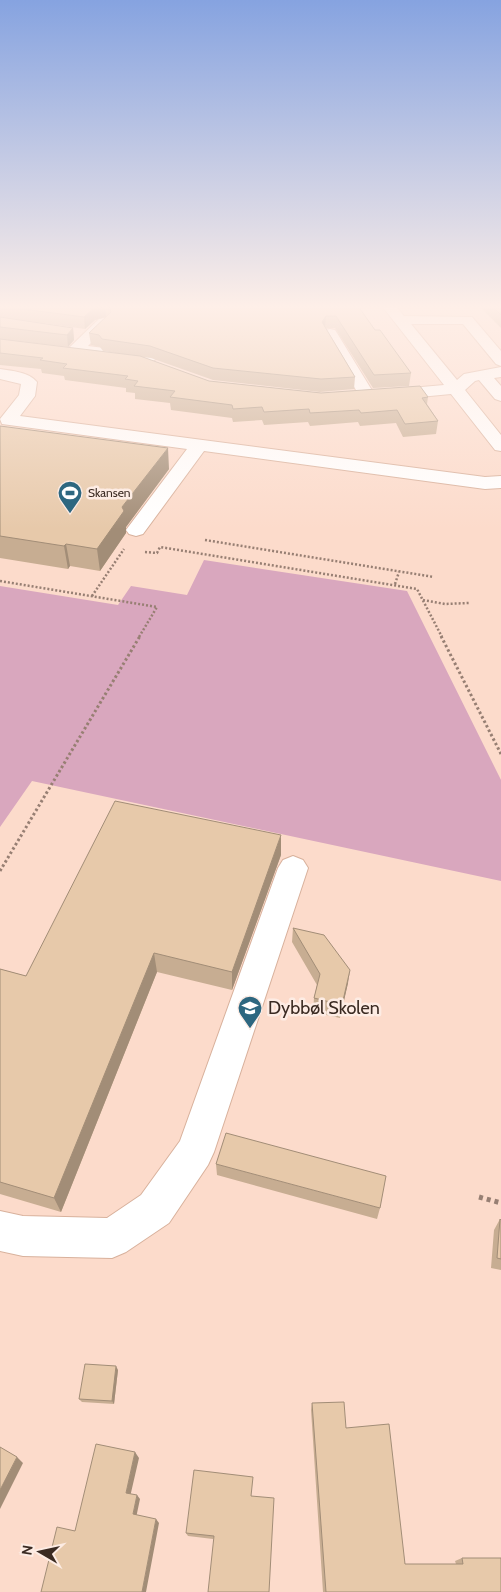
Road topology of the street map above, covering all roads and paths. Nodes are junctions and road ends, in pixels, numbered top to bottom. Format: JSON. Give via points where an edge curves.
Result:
{"nodes":[{"id":1,"x":25,"y":380,"type":"edge"},
{"id":2,"x":358,"y":380,"type":"edge"},
{"id":3,"x":449,"y":380,"type":"edge"},
{"id":4,"x":466,"y":380,"type":"edge"},
{"id":5,"x":488,"y":380,"type":"edge"},
{"id":6,"x":456,"y":389,"type":"junction"},
{"id":7,"x":501,"y":396,"type":"edge"},
{"id":8,"x":368,"y":397,"type":"junction"},
{"id":9,"x":349,"y":398,"type":"edge"},
{"id":10,"x":198,"y":445,"type":"junction"},
{"id":11,"x":501,"y":446,"type":"edge"},
{"id":12,"x":501,"y":482,"type":"edge"},
{"id":13,"x":136,"y":530,"type":"dead end"},
{"id":14,"x":205,"y":540,"type":"dead end"},
{"id":15,"x":131,"y":550,"type":"dead end"},
{"id":16,"x":140,"y":551,"type":"dead end"},
{"id":17,"x":399,"y":572,"type":"junction"},
{"id":18,"x":434,"y":577,"type":"dead end"},
{"id":19,"x":0,"y":580,"type":"edge"},
{"id":20,"x":395,"y":584,"type":"junction"},
{"id":21,"x":92,"y":596,"type":"junction"},
{"id":22,"x":422,"y":600,"type":"junction"},
{"id":23,"x":469,"y":603,"type":"dead end"},
{"id":24,"x":501,"y":754,"type":"edge"},
{"id":25,"x":293,"y":868,"type":"dead end"},
{"id":26,"x":0,"y":872,"type":"edge"},
{"id":27,"x":479,"y":1197,"type":"dead end"},
{"id":28,"x":501,"y":1203,"type":"edge"},
{"id":29,"x":0,"y":1231,"type":"edge"}],
"edges":[{"from":1,"to":10,"type":"street","via":[[29,382],[27,396],[8,420]]},
{"from":2,"to":8,"type":"street"},
{"from":3,"to":6,"type":"street"},
{"from":4,"to":6,"type":"street"},
{"from":5,"to":7,"type":"street"},
{"from":6,"to":8,"type":"street"},
{"from":6,"to":11,"type":"street"},
{"from":8,"to":9,"type":"street"},
{"from":10,"to":12,"type":"street","via":[[484,483]]},
{"from":10,"to":13,"type":"street"},
{"from":14,"to":17,"type":"path"},
{"from":15,"to":21,"type":"path","via":[[123,549]]},
{"from":16,"to":20,"type":"path","via":[[157,553],[160,547]]},
{"from":17,"to":18,"type":"path"},
{"from":17,"to":20,"type":"path"},
{"from":19,"to":21,"type":"path"},
{"from":20,"to":22,"type":"path","via":[[417,589]]},
{"from":21,"to":26,"type":"path","via":[[157,607]]},
{"from":22,"to":23,"type":"path"},
{"from":22,"to":24,"type":"path"},
{"from":25,"to":29,"type":"street","via":[[195,1152],[155,1209],[112,1238],[23,1236]]},
{"from":27,"to":28,"type":"path"}]}
